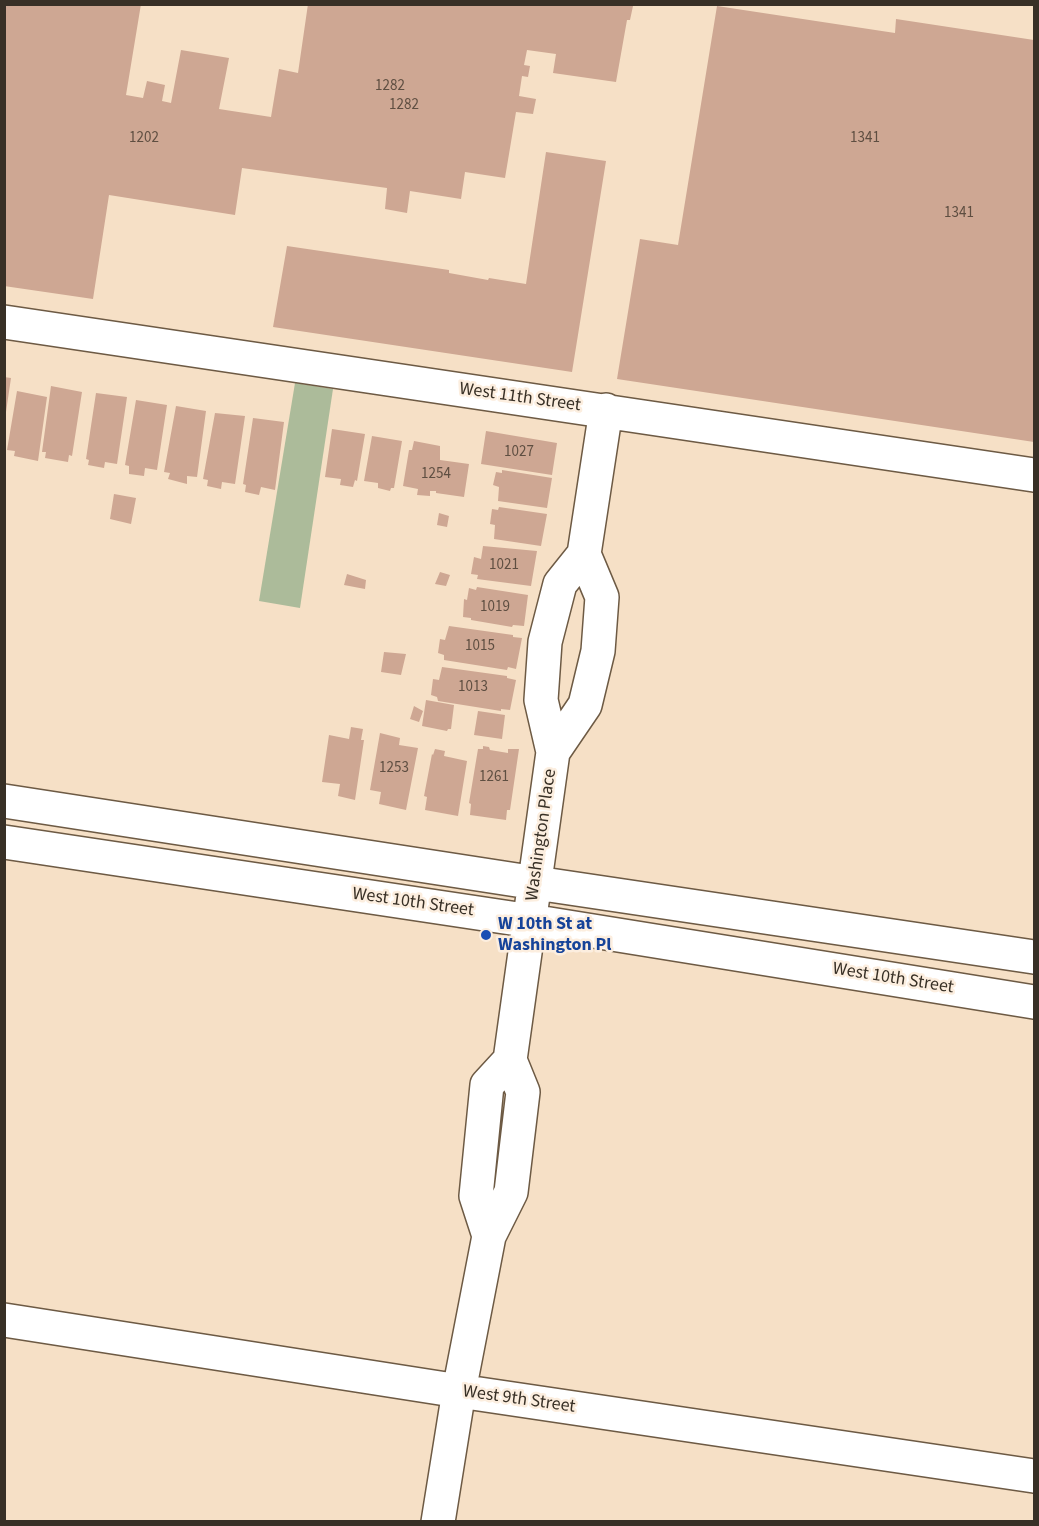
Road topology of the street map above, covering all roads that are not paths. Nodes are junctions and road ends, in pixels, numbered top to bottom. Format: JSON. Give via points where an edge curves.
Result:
{"nodes":[{"id":1,"x":4,"y":322,"type":"edge"},
{"id":2,"x":606,"y":410,"type":"junction"},
{"id":3,"x":1035,"y":475,"type":"edge"},
{"id":4,"x":584,"y":554,"type":"junction"},
{"id":5,"x":554,"y":752,"type":"junction"},
{"id":6,"x":4,"y":801,"type":"edge"},
{"id":7,"x":106,"y":817,"type":"junction"},
{"id":8,"x":4,"y":842,"type":"edge"},
{"id":9,"x":101,"y":857,"type":"junction"},
{"id":10,"x":536,"y":883,"type":"junction"},
{"id":11,"x":531,"y":921,"type":"junction"},
{"id":12,"x":963,"y":946,"type":"junction"},
{"id":13,"x":1035,"y":957,"type":"edge"},
{"id":14,"x":956,"y":990,"type":"junction"},
{"id":15,"x":1035,"y":1002,"type":"edge"},
{"id":16,"x":4,"y":1320,"type":"edge"},
{"id":17,"x":459,"y":1391,"type":"junction"},
{"id":18,"x":1035,"y":1476,"type":"edge"},
{"id":19,"x":438,"y":1521,"type":"edge"}],
"edges":[{"from":1,"to":2,"type":"street","name":"West 11th Street"},
{"from":2,"to":3,"type":"street","name":"West 11th Street"},
{"from":2,"to":4,"type":"street","name":"Washington Place"},
{"from":4,"to":5,"type":"street","name":"Washington Place","via":[[560,584],[545,642],[541,700]]},
{"from":4,"to":5,"type":"street","name":"Washington Place","via":[[602,597],[598,651],[585,705]]},
{"from":5,"to":10,"type":"street","name":"Washington Place"},
{"from":6,"to":7,"type":"street","name":"West 10th Street"},
{"from":7,"to":9,"type":"street"},
{"from":7,"to":10,"type":"street","name":"West 10th Street"},
{"from":8,"to":9,"type":"street","name":"West 10th Street"},
{"from":9,"to":11,"type":"street","name":"West 10th Street"},
{"from":10,"to":11,"type":"street","name":"Washington Place"},
{"from":10,"to":12,"type":"street","name":"West 10th Street"},
{"from":11,"to":14,"type":"street","name":"West 10th Street"},
{"from":11,"to":17,"type":"street","name":"Washington Place","via":[[510,1060],[487,1085],[476,1196],[489,1236]]},
{"from":12,"to":13,"type":"street","name":"West 10th Street"},
{"from":12,"to":14,"type":"street"},
{"from":14,"to":15,"type":"street","name":"West 10th Street"},
{"from":16,"to":17,"type":"street","name":"West 9th Street"},
{"from":17,"to":18,"type":"street","name":"West 9th Street"},
{"from":17,"to":19,"type":"street","name":"Washington Place"}]}
